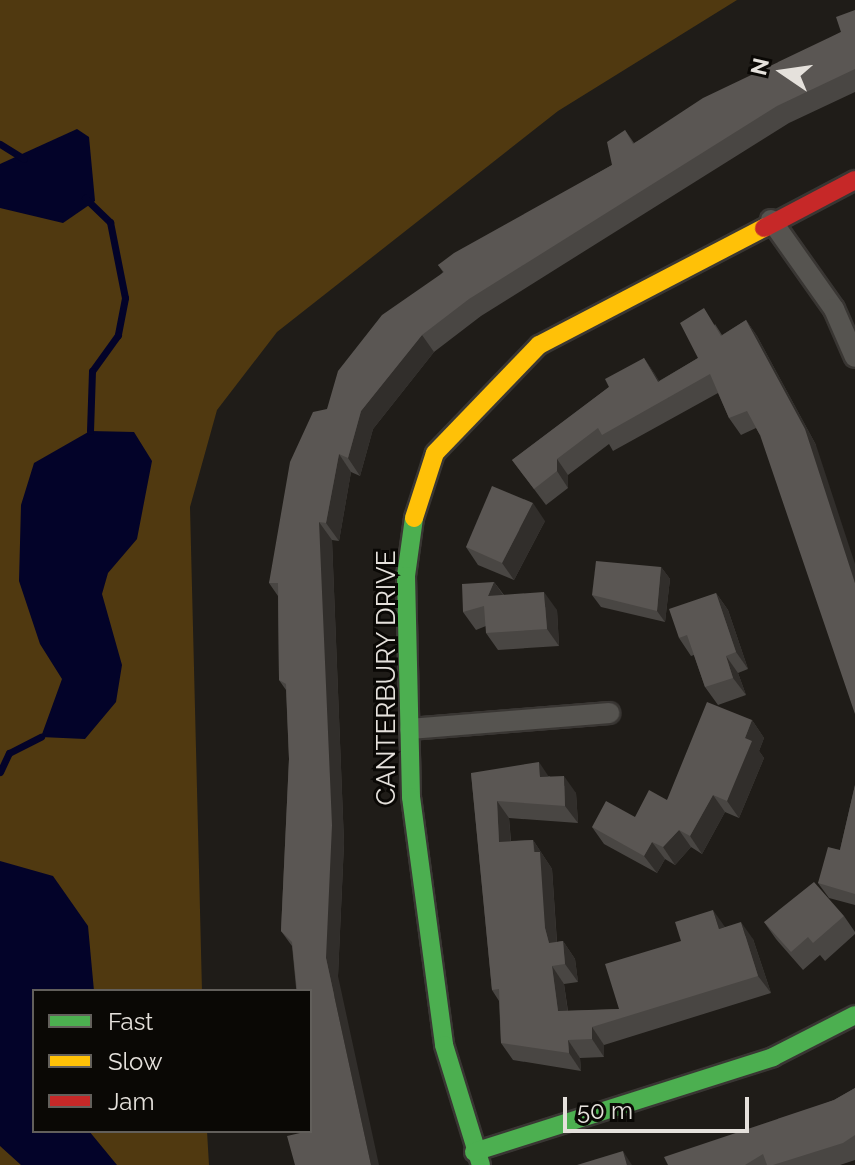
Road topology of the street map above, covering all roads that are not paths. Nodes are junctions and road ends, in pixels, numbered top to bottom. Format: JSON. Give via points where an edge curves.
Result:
{"nodes":[{"id":1,"x":855,"y":180,"type":"edge"},
{"id":2,"x":771,"y":220,"type":"junction"},
{"id":3,"x":855,"y":357,"type":"edge"},
{"id":4,"x":609,"y":713,"type":"dead end"},
{"id":5,"x":410,"y":729,"type":"junction"},
{"id":6,"x":855,"y":1015,"type":"edge"},
{"id":7,"x":477,"y":1159,"type":"edge"}],
"edges":[{"from":1,"to":2,"type":"street","name":"CANTERBURY DRIVE"},
{"from":2,"to":3,"type":"street","via":[[834,309]]},
{"from":2,"to":5,"type":"street","name":"CANTERBURY DRIVE","via":[[539,345],[435,453],[415,514],[406,576]]},
{"from":4,"to":5,"type":"street"},
{"from":5,"to":7,"type":"street","name":"CANTERBURY DRIVE","via":[[411,797],[444,1045]]},
{"from":6,"to":7,"type":"street","via":[[773,1057]]}]}
